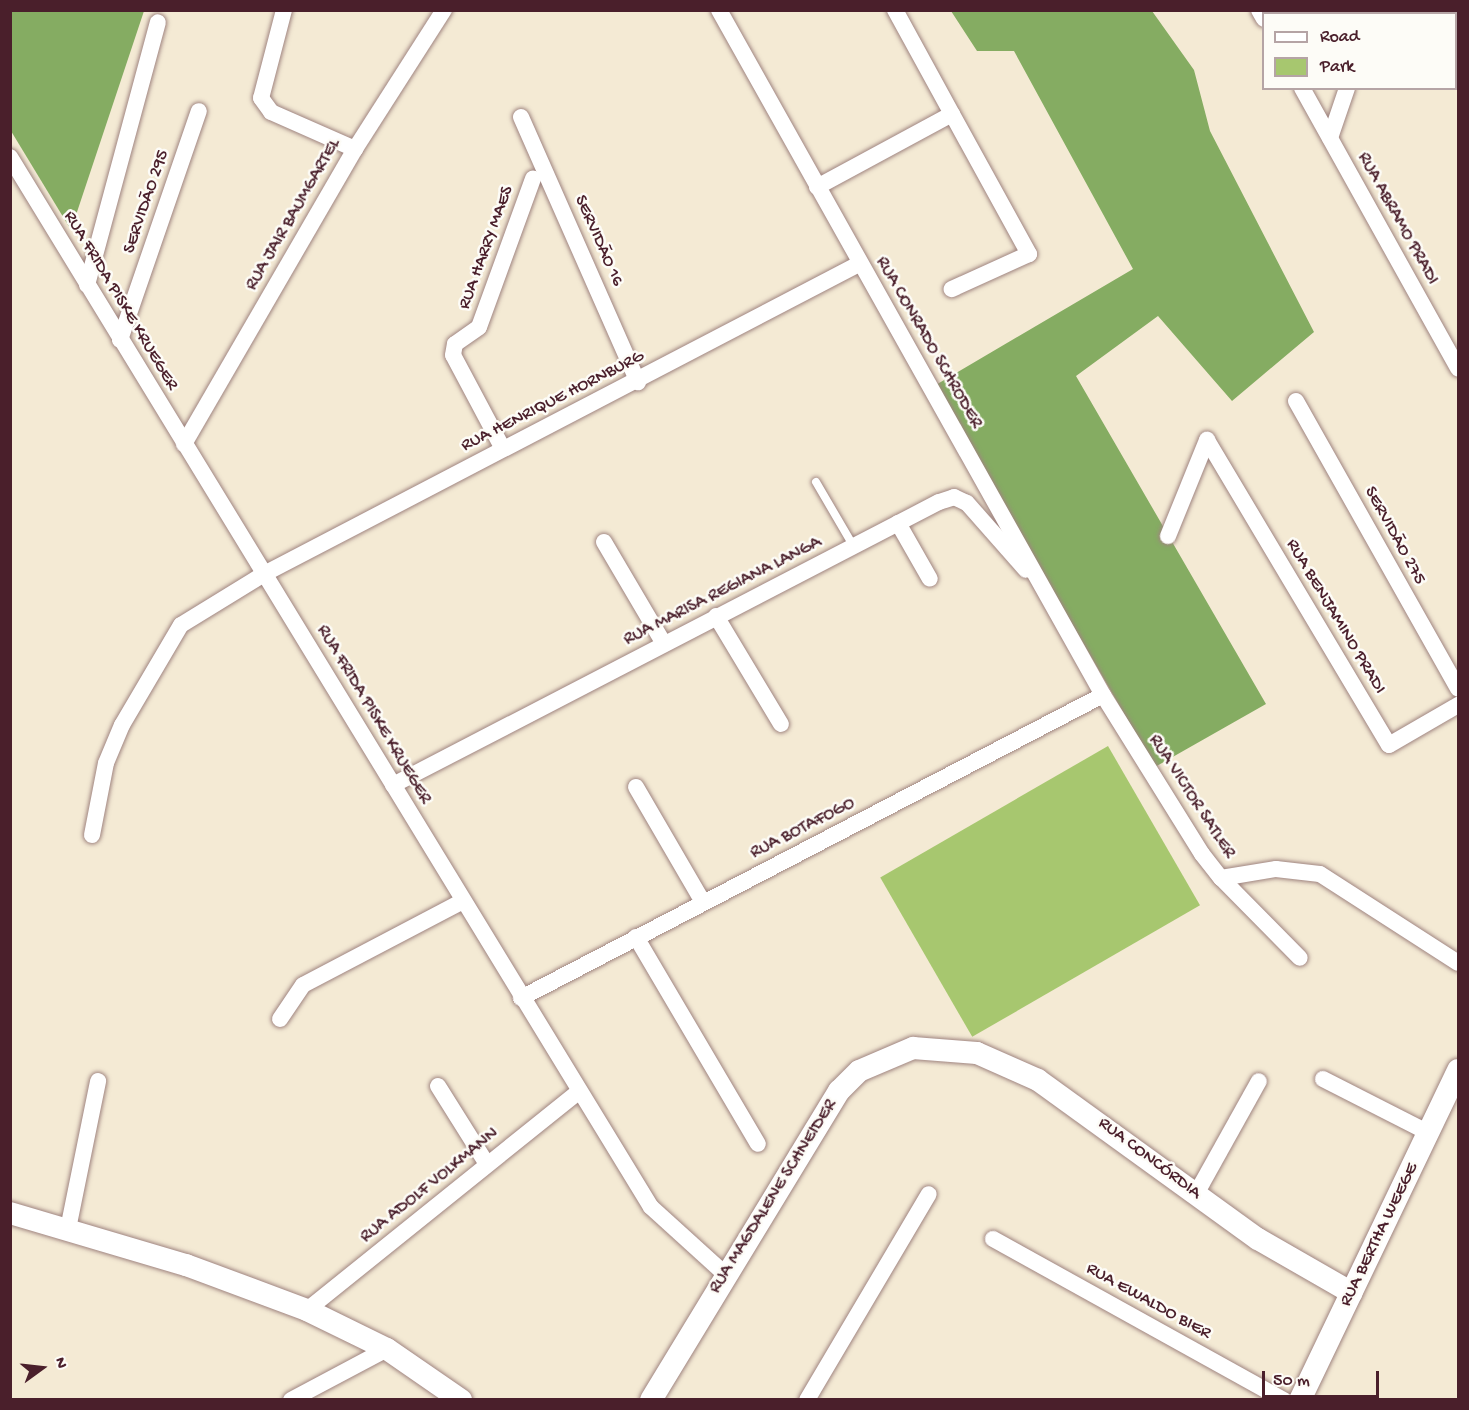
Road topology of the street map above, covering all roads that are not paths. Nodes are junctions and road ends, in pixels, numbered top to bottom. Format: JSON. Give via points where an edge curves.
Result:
{"nodes":[{"id":1,"x":284,"y":10,"type":"edge"},
{"id":2,"x":444,"y":10,"type":"edge"},
{"id":3,"x":719,"y":10,"type":"edge"},
{"id":4,"x":895,"y":10,"type":"edge"},
{"id":5,"x":158,"y":22,"type":"dead end"},
{"id":6,"x":1303,"y":90,"type":"edge"},
{"id":7,"x":1346,"y":90,"type":"edge"},
{"id":8,"x":199,"y":111,"type":"dead end"},
{"id":9,"x":952,"y":114,"type":"junction"},
{"id":10,"x":521,"y":117,"type":"dead end"},
{"id":11,"x":1330,"y":138,"type":"junction"},
{"id":12,"x":355,"y":149,"type":"junction"},
{"id":13,"x":10,"y":157,"type":"edge"},
{"id":14,"x":533,"y":179,"type":"dead end"},
{"id":15,"x":817,"y":187,"type":"junction"},
{"id":16,"x":859,"y":264,"type":"junction"},
{"id":17,"x":87,"y":285,"type":"junction"},
{"id":18,"x":952,"y":289,"type":"dead end"},
{"id":19,"x":120,"y":340,"type":"junction"},
{"id":20,"x":1458,"y":368,"type":"edge"},
{"id":21,"x":638,"y":382,"type":"junction"},
{"id":22,"x":1296,"y":401,"type":"dead end"},
{"id":23,"x":184,"y":444,"type":"junction"},
{"id":24,"x":503,"y":449,"type":"junction"},
{"id":25,"x":816,"y":482,"type":"dead end"},
{"id":26,"x":898,"y":523,"type":"junction"},
{"id":27,"x":1168,"y":536,"type":"dead end"},
{"id":28,"x":604,"y":542,"type":"dead end"},
{"id":29,"x":854,"y":547,"type":"junction"},
{"id":30,"x":264,"y":574,"type":"junction"},
{"id":31,"x":930,"y":579,"type":"dead end"},
{"id":32,"x":1045,"y":591,"type":"junction"},
{"id":33,"x":716,"y":616,"type":"junction"},
{"id":34,"x":664,"y":644,"type":"junction"},
{"id":35,"x":1458,"y":689,"type":"edge"},
{"id":36,"x":1103,"y":695,"type":"junction"},
{"id":37,"x":1458,"y":705,"type":"edge"},
{"id":38,"x":781,"y":724,"type":"dead end"},
{"id":39,"x":393,"y":785,"type":"junction"},
{"id":40,"x":636,"y":786,"type":"dead end"},
{"id":41,"x":92,"y":836,"type":"dead end"},
{"id":42,"x":1221,"y":878,"type":"junction"},
{"id":43,"x":463,"y":901,"type":"junction"},
{"id":44,"x":703,"y":902,"type":"junction"},
{"id":45,"x":636,"y":937,"type":"junction"},
{"id":46,"x":1300,"y":958,"type":"dead end"},
{"id":47,"x":1458,"y":963,"type":"edge"},
{"id":48,"x":522,"y":998,"type":"junction"},
{"id":49,"x":280,"y":1019,"type":"dead end"},
{"id":50,"x":938,"y":1047,"type":"joint"},
{"id":51,"x":1458,"y":1070,"type":"edge"},
{"id":52,"x":1323,"y":1079,"type":"dead end"},
{"id":53,"x":98,"y":1081,"type":"dead end"},
{"id":54,"x":1259,"y":1081,"type":"dead end"},
{"id":55,"x":438,"y":1086,"type":"dead end"},
{"id":56,"x":579,"y":1092,"type":"junction"},
{"id":57,"x":1429,"y":1133,"type":"junction"},
{"id":58,"x":758,"y":1144,"type":"dead end"},
{"id":59,"x":487,"y":1164,"type":"junction"},
{"id":60,"x":929,"y":1194,"type":"dead end"},
{"id":61,"x":1196,"y":1194,"type":"junction"},
{"id":62,"x":10,"y":1213,"type":"edge"},
{"id":63,"x":68,"y":1229,"type":"junction"},
{"id":64,"x":993,"y":1239,"type":"dead end"},
{"id":65,"x":726,"y":1275,"type":"junction"},
{"id":66,"x":1352,"y":1293,"type":"junction"},
{"id":67,"x":307,"y":1310,"type":"junction"},
{"id":68,"x":387,"y":1349,"type":"junction"},
{"id":69,"x":291,"y":1400,"type":"edge"},
{"id":70,"x":461,"y":1400,"type":"edge"},
{"id":71,"x":651,"y":1400,"type":"edge"},
{"id":72,"x":807,"y":1400,"type":"edge"},
{"id":73,"x":1284,"y":1400,"type":"edge"},
{"id":74,"x":1300,"y":1400,"type":"edge"}],
"edges":[{"from":1,"to":12,"type":"street","via":[[261,98],[271,112]]},
{"from":2,"to":12,"type":"street","name":"RUA JAIR BAUMGARTEL"},
{"from":3,"to":15,"type":"street","name":"RUA CONRADO SCHRODER"},
{"from":4,"to":9,"type":"street"},
{"from":5,"to":17,"type":"street"},
{"from":6,"to":11,"type":"street","name":"RUA ABRAMO PRADI"},
{"from":7,"to":11,"type":"street"},
{"from":8,"to":19,"type":"street","name":"SERVIDÃO 295"},
{"from":9,"to":15,"type":"street"},
{"from":9,"to":18,"type":"street","via":[[1029,254]]},
{"from":10,"to":21,"type":"street","name":"SERVIDÃO 16"},
{"from":11,"to":20,"type":"street","name":"RUA ABRAMO PRADI"},
{"from":12,"to":23,"type":"street","name":"RUA JAIR BAUMGARTEL"},
{"from":13,"to":17,"type":"street","name":"RUA FRIDA PISKE KRUEGER"},
{"from":14,"to":24,"type":"street","name":"RUA HARRY MAES","via":[[479,327],[455,344],[453,355]]},
{"from":15,"to":16,"type":"street","name":"RUA CONRADO SCHRODER"},
{"from":16,"to":21,"type":"street","name":"RUA HENRIQUE HORNBURG"},
{"from":16,"to":32,"type":"street","name":"RUA CONRADO SCHRODER"},
{"from":17,"to":19,"type":"street","name":"RUA FRIDA PISKE KRUEGER"},
{"from":19,"to":23,"type":"street","name":"RUA FRIDA PISKE KRUEGER"},
{"from":21,"to":24,"type":"street","name":"RUA HENRIQUE HORNBURG"},
{"from":22,"to":35,"type":"street","name":"SERVIDÃO 275"},
{"from":23,"to":30,"type":"street","name":"RUA FRIDA PISKE KRUEGER"},
{"from":24,"to":30,"type":"street","name":"RUA HENRIQUE HORNBURG"},
{"from":25,"to":29,"type":"lane"},
{"from":26,"to":29,"type":"street","name":"RUA MARISA REGIANA LANGA"},
{"from":26,"to":31,"type":"street"},
{"from":26,"to":32,"type":"street","name":"RUA MARISA REGIANA LANGA","via":[[954,497],[967,503]]},
{"from":27,"to":37,"type":"street","name":"RUA BENJAMINO PRADI","via":[[1207,440],[1389,745]]},
{"from":28,"to":34,"type":"street"},
{"from":29,"to":33,"type":"street","name":"RUA MARISA REGIANA LANGA"},
{"from":30,"to":39,"type":"street","name":"RUA FRIDA PISKE KRUEGER"},
{"from":30,"to":41,"type":"street","name":"RUA HENRIQUE HORNBURG","via":[[212,602],[175,634],[122,724],[106,763]]},
{"from":32,"to":36,"type":"street","name":"RUA CONRADO SCHRODER"},
{"from":33,"to":34,"type":"street","name":"RUA MARISA REGIANA LANGA"},
{"from":33,"to":38,"type":"street"},
{"from":34,"to":39,"type":"street","name":"RUA MARISA REGIANA LANGA"},
{"from":36,"to":42,"type":"street","name":"RUA VICTOR SATLER"},
{"from":36,"to":44,"type":"street","name":"RUA BOTAFOGO"},
{"from":39,"to":43,"type":"street","name":"RUA FRIDA PISKE KRUEGER"},
{"from":40,"to":44,"type":"street"},
{"from":42,"to":46,"type":"street"},
{"from":42,"to":47,"type":"street","name":"RUA VICTOR SATLER","via":[[1276,868],[1320,874]]},
{"from":43,"to":48,"type":"street","name":"RUA FRIDA PISKE KRUEGER"},
{"from":43,"to":49,"type":"street","via":[[303,984]]},
{"from":44,"to":45,"type":"street","name":"RUA BOTAFOGO"},
{"from":45,"to":48,"type":"street","name":"RUA BOTAFOGO"},
{"from":45,"to":58,"type":"street"},
{"from":48,"to":56,"type":"street","name":"RUA FRIDA PISKE KRUEGER"},
{"from":50,"to":61,"type":"main road","name":"RUA CONCÓRDIA","via":[[977,1053],[1038,1080]]},
{"from":50,"to":65,"type":"main road","name":"RUA MAGDALENE SCHNEIDER","via":[[884,1056],[839,1091]]},
{"from":51,"to":57,"type":"main road","name":"RUA BERTHA WEEGE"},
{"from":52,"to":57,"type":"street"},
{"from":53,"to":63,"type":"street"},
{"from":54,"to":61,"type":"street"},
{"from":55,"to":59,"type":"street"},
{"from":56,"to":59,"type":"street","name":"RUA ADOLF VOLKMANN"},
{"from":56,"to":65,"type":"street","name":"RUA FRIDA PISKE KRUEGER","via":[[651,1207]]},
{"from":57,"to":66,"type":"main road","name":"RUA BERTHA WEEGE"},
{"from":59,"to":67,"type":"street","name":"RUA ADOLF VOLKMANN"},
{"from":60,"to":72,"type":"street"},
{"from":61,"to":66,"type":"main road","name":"RUA CONCÓRDIA","via":[[1258,1239]]},
{"from":62,"to":63,"type":"main road"},
{"from":63,"to":67,"type":"main road"},
{"from":64,"to":73,"type":"street","name":"RUA EWALDO BIER"},
{"from":65,"to":71,"type":"main road","name":"RUA MAGDALENE SCHNEIDER"},
{"from":66,"to":74,"type":"main road","name":"RUA BERTHA WEEGE"},
{"from":67,"to":68,"type":"main road"},
{"from":68,"to":69,"type":"street"},
{"from":68,"to":70,"type":"main road"}]}
